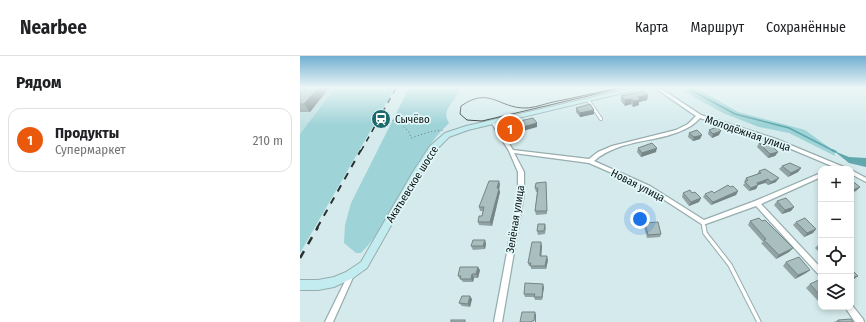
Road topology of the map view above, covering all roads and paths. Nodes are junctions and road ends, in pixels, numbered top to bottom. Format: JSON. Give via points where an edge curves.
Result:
{"nodes":[{"id":1,"x":586,"y":100,"type":"edge"},
{"id":2,"x":588,"y":100,"type":"edge"},
{"id":3,"x":676,"y":100,"type":"edge"},
{"id":4,"x":699,"y":116,"type":"junction"},
{"id":5,"x":600,"y":119,"type":"dead end"},
{"id":6,"x":382,"y":121,"type":"dead end"},
{"id":7,"x":493,"y":122,"type":"junction"},
{"id":8,"x":450,"y":129,"type":"dead end"},
{"id":9,"x":511,"y":151,"type":"junction"},
{"id":10,"x":590,"y":161,"type":"junction"},
{"id":11,"x":829,"y":162,"type":"junction"},
{"id":12,"x":831,"y":166,"type":"edge"},
{"id":13,"x":838,"y":166,"type":"edge"},
{"id":14,"x":854,"y":174,"type":"edge"},
{"id":15,"x":818,"y":176,"type":"edge"},
{"id":16,"x":866,"y":180,"type":"edge"},
{"id":17,"x":757,"y":203,"type":"junction"},
{"id":18,"x":704,"y":223,"type":"junction"},
{"id":19,"x":818,"y":270,"type":"edge"},
{"id":20,"x":351,"y":275,"type":"junction"},
{"id":21,"x":300,"y":285,"type":"edge"},
{"id":22,"x":851,"y":310,"type":"edge"},
{"id":23,"x":329,"y":322,"type":"edge"},
{"id":24,"x":498,"y":322,"type":"edge"},
{"id":25,"x":759,"y":322,"type":"edge"},
{"id":26,"x":860,"y":322,"type":"edge"}],
"edges":[{"from":1,"to":7,"type":"main road","name":"Акатьевское шоссе"},
{"from":2,"to":5,"type":"lane"},
{"from":3,"to":4,"type":"street","name":"Молодёжная улица"},
{"from":4,"to":10,"type":"street","via":[[694,123],[678,130],[608,149],[595,155]]},
{"from":4,"to":11,"type":"street","name":"Молодёжная улица","via":[[774,140]]},
{"from":6,"to":8,"type":"path","via":[[397,120],[409,132],[411,138]]},
{"from":7,"to":9,"type":"street","name":"Зелёная улица"},
{"from":7,"to":20,"type":"main road","name":"Акатьевское шоссе","via":[[441,138],[416,174],[364,265]]},
{"from":9,"to":10,"type":"street","name":"Новая улица"},
{"from":9,"to":24,"type":"street","name":"Зелёная улица","via":[[521,172],[522,194]]},
{"from":10,"to":18,"type":"street","name":"Новая улица","via":[[648,187]]},
{"from":11,"to":12,"type":"street"},
{"from":11,"to":13,"type":"street","name":"Молодёжная улица"},
{"from":14,"to":16,"type":"street"},
{"from":15,"to":17,"type":"street"},
{"from":17,"to":18,"type":"street"},
{"from":17,"to":19,"type":"street"},
{"from":18,"to":25,"type":"lane","via":[[705,233],[730,265]]},
{"from":20,"to":21,"type":"main road","name":"Акатьевское шоссе","via":[[333,283]]},
{"from":20,"to":23,"type":"street"},
{"from":22,"to":26,"type":"street"}]}
